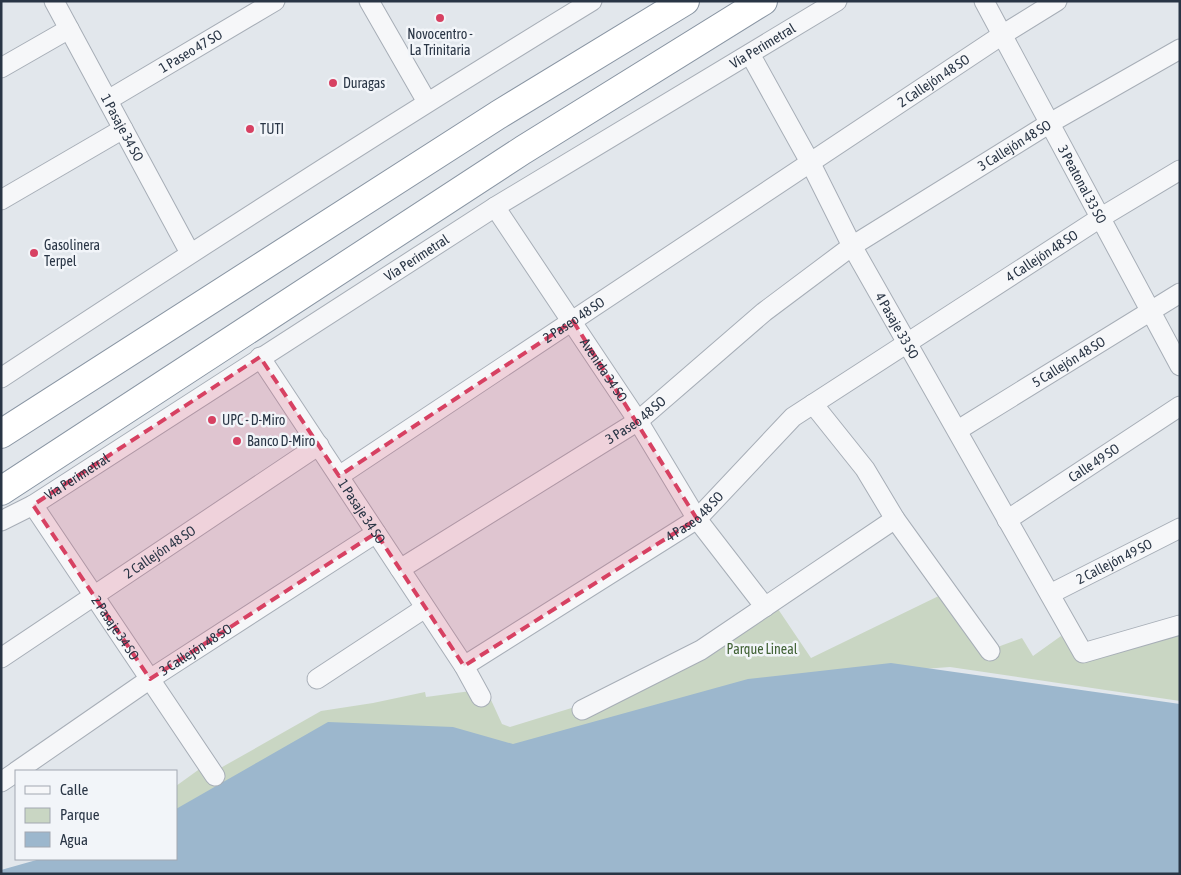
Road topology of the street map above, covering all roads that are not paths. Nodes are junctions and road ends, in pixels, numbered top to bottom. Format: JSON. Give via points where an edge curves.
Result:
{"nodes":[{"id":1,"x":54,"y":1,"type":"edge"},
{"id":2,"x":275,"y":1,"type":"edge"},
{"id":3,"x":369,"y":1,"type":"edge"},
{"id":4,"x":592,"y":1,"type":"edge"},
{"id":5,"x":685,"y":1,"type":"edge"},
{"id":6,"x":763,"y":1,"type":"edge"},
{"id":7,"x":836,"y":1,"type":"edge"},
{"id":8,"x":984,"y":1,"type":"edge"},
{"id":9,"x":1057,"y":1,"type":"edge"},
{"id":10,"x":69,"y":29,"type":"junction"},
{"id":11,"x":1002,"y":34,"type":"junction"},
{"id":12,"x":1180,"y":49,"type":"edge"},
{"id":13,"x":750,"y":54,"type":"junction"},
{"id":14,"x":1,"y":68,"type":"edge"},
{"id":15,"x":108,"y":100,"type":"junction"},
{"id":16,"x":427,"y":102,"type":"junction"},
{"id":17,"x":498,"y":115,"type":"junction"},
{"id":18,"x":1050,"y":124,"type":"junction"},
{"id":19,"x":123,"y":129,"type":"junction"},
{"id":20,"x":522,"y":150,"type":"junction"},
{"id":21,"x":811,"y":164,"type":"junction"},
{"id":22,"x":1180,"y":170,"type":"edge"},
{"id":23,"x":1,"y":200,"type":"edge"},
{"id":24,"x":495,"y":207,"type":"junction"},
{"id":25,"x":1100,"y":218,"type":"junction"},
{"id":26,"x":852,"y":246,"type":"junction"},
{"id":27,"x":190,"y":253,"type":"junction"},
{"id":28,"x":1180,"y":293,"type":"edge"},
{"id":29,"x":1151,"y":311,"type":"junction"},
{"id":30,"x":573,"y":321,"type":"junction"},
{"id":31,"x":906,"y":343,"type":"junction"},
{"id":32,"x":260,"y":357,"type":"junction"},
{"id":33,"x":1180,"y":366,"type":"edge"},
{"id":34,"x":1,"y":378,"type":"edge"},
{"id":35,"x":813,"y":404,"type":"junction"},
{"id":36,"x":1180,"y":406,"type":"edge"},
{"id":37,"x":638,"y":421,"type":"junction"},
{"id":38,"x":958,"y":430,"type":"junction"},
{"id":39,"x":1,"y":434,"type":"edge"},
{"id":40,"x":319,"y":446,"type":"junction"},
{"id":41,"x":339,"y":476,"type":"junction"},
{"id":42,"x":1,"y":491,"type":"edge"},
{"id":43,"x":33,"y":505,"type":"junction"},
{"id":44,"x":697,"y":519,"type":"junction"},
{"id":45,"x":895,"y":520,"type":"junction"},
{"id":46,"x":1007,"y":520,"type":"junction"},
{"id":47,"x":1,"y":521,"type":"edge"},
{"id":48,"x":1,"y":527,"type":"edge"},
{"id":49,"x":1180,"y":528,"type":"edge"},
{"id":50,"x":376,"y":533,"type":"junction"},
{"id":51,"x":400,"y":569,"type":"junction"},
{"id":52,"x":1050,"y":594,"type":"junction"},
{"id":53,"x":94,"y":595,"type":"junction"},
{"id":54,"x":765,"y":607,"type":"junction"},
{"id":55,"x":425,"y":608,"type":"junction"},
{"id":56,"x":1180,"y":625,"type":"edge"},
{"id":57,"x":990,"y":651,"type":"dead end"},
{"id":58,"x":1,"y":658,"type":"edge"},
{"id":59,"x":464,"y":666,"type":"junction"},
{"id":60,"x":150,"y":679,"type":"junction"},
{"id":61,"x":317,"y":679,"type":"dead end"},
{"id":62,"x":481,"y":697,"type":"dead end"},
{"id":63,"x":582,"y":710,"type":"dead end"},
{"id":64,"x":20,"y":770,"type":"edge"},
{"id":65,"x":15,"y":773,"type":"edge"},
{"id":66,"x":215,"y":776,"type":"dead end"},
{"id":67,"x":1,"y":782,"type":"edge"}],
"edges":[{"from":1,"to":10,"type":"street","name":"1 Pasaje 34 SO"},
{"from":2,"to":15,"type":"street","name":"1 Paseo 47 SO"},
{"from":3,"to":16,"type":"street"},
{"from":4,"to":16,"type":"street"},
{"from":5,"to":17,"type":"highway"},
{"from":6,"to":20,"type":"highway"},
{"from":7,"to":13,"type":"street","name":"Vía Perimetral"},
{"from":8,"to":11,"type":"street","name":"3 Peatonal 33 SO"},
{"from":9,"to":11,"type":"street","name":"2 Callejón 48 SO"},
{"from":10,"to":14,"type":"street"},
{"from":10,"to":15,"type":"street","name":"1 Pasaje 34 SO"},
{"from":11,"to":18,"type":"street","name":"3 Peatonal 33 SO"},
{"from":11,"to":21,"type":"street","name":"2 Callejón 48 SO"},
{"from":12,"to":18,"type":"street","name":"3 Callejón 48 SO"},
{"from":13,"to":21,"type":"street","name":"4 Pasaje 33 SO"},
{"from":13,"to":24,"type":"street","name":"Vía Perimetral"},
{"from":15,"to":19,"type":"street","name":"1 Pasaje 34 SO"},
{"from":16,"to":27,"type":"street"},
{"from":17,"to":20,"type":"highway"},
{"from":17,"to":39,"type":"highway"},
{"from":18,"to":25,"type":"street","name":"3 Peatonal 33 SO"},
{"from":18,"to":26,"type":"street","name":"3 Callejón 48 SO"},
{"from":19,"to":23,"type":"street"},
{"from":19,"to":27,"type":"street","name":"1 Pasaje 34 SO"},
{"from":20,"to":42,"type":"highway"},
{"from":21,"to":26,"type":"street","name":"4 Pasaje 33 SO"},
{"from":21,"to":30,"type":"street","name":"2 Paseo 48 SO"},
{"from":22,"to":25,"type":"street","name":"4 Callejón 48 SO"},
{"from":24,"to":30,"type":"street","name":"Avenida 34 SO"},
{"from":24,"to":32,"type":"street","name":"Vía Perimetral"},
{"from":25,"to":29,"type":"street","name":"3 Peatonal 33 SO"},
{"from":25,"to":31,"type":"street","name":"4 Callejón 48 SO"},
{"from":26,"to":31,"type":"street","name":"4 Pasaje 33 SO"},
{"from":26,"to":37,"type":"street","name":"3 Paseo 48 SO","via":[[764,312]]},
{"from":27,"to":34,"type":"street"},
{"from":28,"to":29,"type":"street","name":"5 Callejón 48 SO"},
{"from":29,"to":33,"type":"street","name":"3 Peatonal 33 SO"},
{"from":29,"to":38,"type":"street","name":"5 Callejón 48 SO"},
{"from":30,"to":37,"type":"street","name":"Avenida 34 SO"},
{"from":30,"to":41,"type":"street","name":"2 Paseo 48 SO"},
{"from":31,"to":35,"type":"street","name":"4 Paseo 48 SO"},
{"from":31,"to":38,"type":"street","name":"4 Pasaje 33 SO"},
{"from":32,"to":40,"type":"street","name":"1 Pasaje 34 SO"},
{"from":32,"to":43,"type":"street","name":"Vía Perimetral"},
{"from":35,"to":44,"type":"street","name":"4 Paseo 48 SO","via":[[794,417]]},
{"from":35,"to":45,"type":"street","via":[[865,469]]},
{"from":36,"to":46,"type":"street","name":"Calle 49 SO"},
{"from":37,"to":44,"type":"street","name":"Avenida 34 SO"},
{"from":37,"to":51,"type":"street","name":"3 Paseo 48 SO"},
{"from":38,"to":46,"type":"street","name":"4 Pasaje 33 SO"},
{"from":40,"to":41,"type":"street","name":"1 Pasaje 34 SO"},
{"from":40,"to":53,"type":"street","name":"2 Callejón 48 SO"},
{"from":41,"to":50,"type":"street","name":"1 Pasaje 34 SO"},
{"from":43,"to":47,"type":"street","name":"Vía Perimetral"},
{"from":43,"to":48,"type":"street"},
{"from":43,"to":53,"type":"street","name":"2 Pasaje 34 SO"},
{"from":44,"to":54,"type":"street","name":"Avenida 34 SO"},
{"from":44,"to":59,"type":"street","name":"4 Paseo 48 SO"},
{"from":45,"to":54,"type":"street"},
{"from":45,"to":57,"type":"street"},
{"from":46,"to":52,"type":"street","name":"4 Pasaje 33 SO"},
{"from":49,"to":52,"type":"street","name":"2 Callejón 49 SO"},
{"from":50,"to":51,"type":"street","name":"1 Pasaje 34 SO"},
{"from":50,"to":60,"type":"street","name":"3 Callejón 48 SO"},
{"from":51,"to":55,"type":"street","name":"1 Pasaje 34 SO"},
{"from":52,"to":56,"type":"street","name":"4 Pasaje 33 SO","via":[[1083,652]]},
{"from":53,"to":58,"type":"street","name":"2 Callejón 48 SO"},
{"from":53,"to":60,"type":"street","name":"2 Pasaje 34 SO"},
{"from":54,"to":63,"type":"street","via":[[701,650]]},
{"from":55,"to":59,"type":"street","name":"1 Pasaje 34 SO"},
{"from":55,"to":61,"type":"street"},
{"from":59,"to":62,"type":"street","name":"1 Pasaje 34 SO"},
{"from":60,"to":64,"type":"street","name":"3 Callejón 48 SO"},
{"from":60,"to":66,"type":"street","name":"2 Pasaje 34 SO"},
{"from":65,"to":67,"type":"street","name":"3 Callejón 48 SO"}]}
